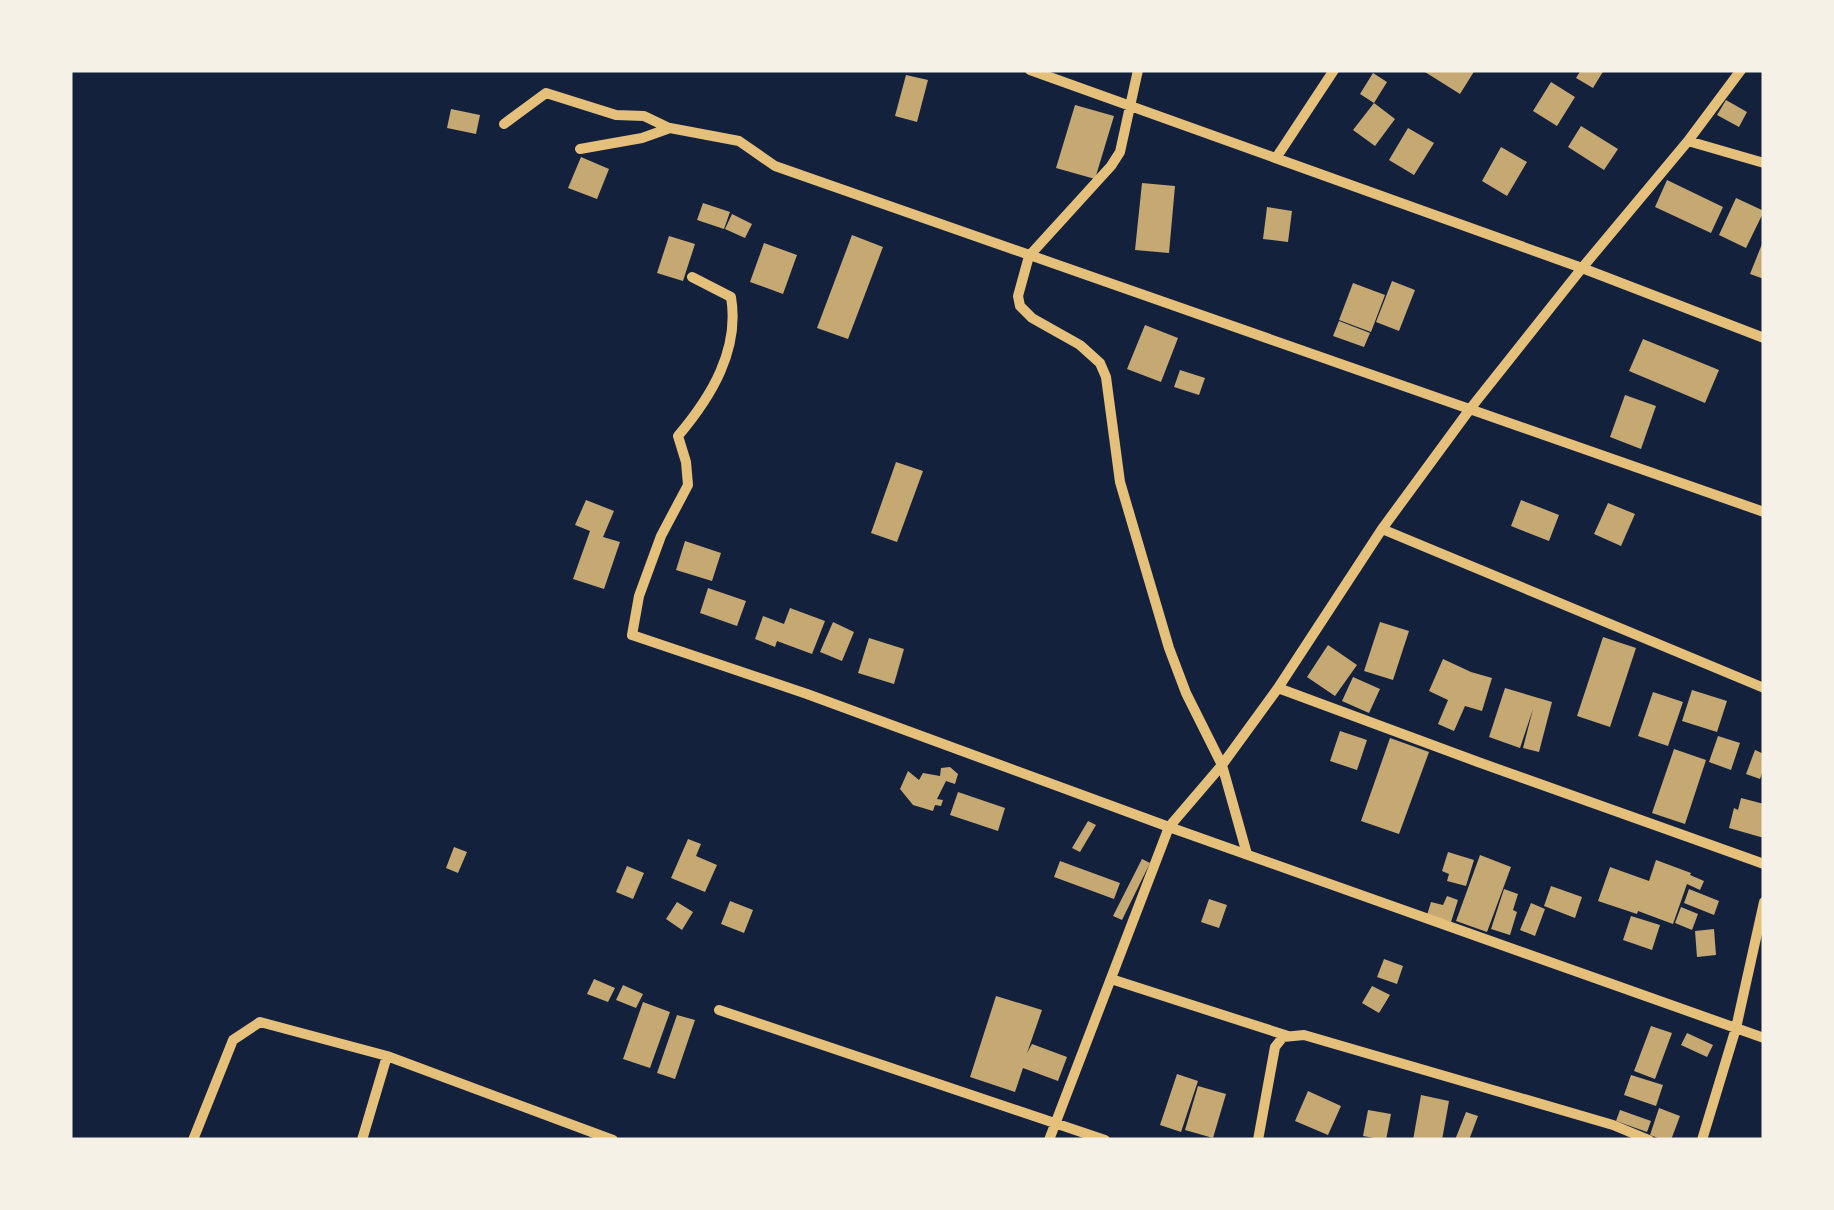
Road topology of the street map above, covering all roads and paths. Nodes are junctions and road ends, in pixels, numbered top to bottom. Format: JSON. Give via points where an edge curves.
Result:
{"nodes":[{"id":1,"x":1030,"y":70,"type":"edge"},
{"id":2,"x":1138,"y":70,"type":"edge"},
{"id":3,"x":1334,"y":70,"type":"edge"},
{"id":4,"x":1741,"y":70,"type":"edge"},
{"id":5,"x":1131,"y":106,"type":"junction"},
{"id":6,"x":504,"y":124,"type":"dead end"},
{"id":7,"x":670,"y":128,"type":"junction"},
{"id":8,"x":1688,"y":141,"type":"junction"},
{"id":9,"x":580,"y":149,"type":"dead end"},
{"id":10,"x":1276,"y":158,"type":"junction"},
{"id":11,"x":1764,"y":162,"type":"edge"},
{"id":12,"x":1030,"y":256,"type":"junction"},
{"id":13,"x":1582,"y":268,"type":"junction"},
{"id":14,"x":692,"y":277,"type":"dead end"},
{"id":15,"x":1764,"y":338,"type":"edge"},
{"id":16,"x":1470,"y":410,"type":"junction"},
{"id":17,"x":1764,"y":512,"type":"edge"},
{"id":18,"x":1382,"y":529,"type":"junction"},
{"id":19,"x":1278,"y":688,"type":"junction"},
{"id":20,"x":1764,"y":688,"type":"edge"},
{"id":21,"x":1222,"y":765,"type":"junction"},
{"id":22,"x":1169,"y":827,"type":"junction"},
{"id":23,"x":1247,"y":854,"type":"junction"},
{"id":24,"x":1764,"y":864,"type":"edge"},
{"id":25,"x":1764,"y":902,"type":"edge"},
{"id":26,"x":1110,"y":979,"type":"junction"},
{"id":27,"x":718,"y":1010,"type":"dead end"},
{"id":28,"x":1736,"y":1028,"type":"junction"},
{"id":29,"x":1288,"y":1036,"type":"junction"},
{"id":30,"x":1764,"y":1038,"type":"edge"},
{"id":31,"x":387,"y":1056,"type":"junction"},
{"id":32,"x":1055,"y":1123,"type":"junction"},
{"id":33,"x":193,"y":1140,"type":"edge"},
{"id":34,"x":362,"y":1140,"type":"edge"},
{"id":35,"x":612,"y":1140,"type":"edge"},
{"id":36,"x":1049,"y":1140,"type":"edge"},
{"id":37,"x":1105,"y":1140,"type":"edge"},
{"id":38,"x":1258,"y":1140,"type":"edge"},
{"id":39,"x":1648,"y":1140,"type":"edge"},
{"id":40,"x":1702,"y":1140,"type":"edge"}],
"edges":[{"from":1,"to":5,"type":"street"},
{"from":2,"to":5,"type":"street"},
{"from":3,"to":10,"type":"street"},
{"from":4,"to":8,"type":"street"},
{"from":5,"to":10,"type":"street"},
{"from":5,"to":12,"type":"street","via":[[1112,166]]},
{"from":6,"to":7,"type":"street","via":[[546,93]]},
{"from":7,"to":9,"type":"street"},
{"from":7,"to":12,"type":"street","via":[[739,141],[775,166]]},
{"from":8,"to":11,"type":"street"},
{"from":8,"to":13,"type":"street"},
{"from":10,"to":13,"type":"street"},
{"from":12,"to":16,"type":"street"},
{"from":12,"to":21,"type":"street","via":[[1020,306],[1080,346],[1106,377],[1120,482],[1169,648]]},
{"from":13,"to":15,"type":"street"},
{"from":13,"to":16,"type":"street"},
{"from":14,"to":22,"type":"street","via":[[731,297],[728,355],[702,408],[678,436],[688,485],[661,536],[632,635]]},
{"from":16,"to":17,"type":"street"},
{"from":16,"to":18,"type":"street"},
{"from":18,"to":19,"type":"street"},
{"from":18,"to":20,"type":"street"},
{"from":19,"to":21,"type":"street"},
{"from":19,"to":24,"type":"street"},
{"from":21,"to":22,"type":"street"},
{"from":21,"to":23,"type":"street"},
{"from":22,"to":23,"type":"street"},
{"from":22,"to":26,"type":"street"},
{"from":23,"to":28,"type":"street"},
{"from":25,"to":28,"type":"street"},
{"from":26,"to":29,"type":"street"},
{"from":26,"to":32,"type":"street"},
{"from":27,"to":32,"type":"street"},
{"from":28,"to":30,"type":"street"},
{"from":28,"to":40,"type":"street"},
{"from":29,"to":38,"type":"street","via":[[1275,1047]]},
{"from":29,"to":39,"type":"street","via":[[1304,1035]]},
{"from":31,"to":33,"type":"street","via":[[260,1022],[234,1040]]},
{"from":31,"to":34,"type":"street"},
{"from":31,"to":35,"type":"street"},
{"from":32,"to":36,"type":"street"},
{"from":32,"to":37,"type":"street"}]}
